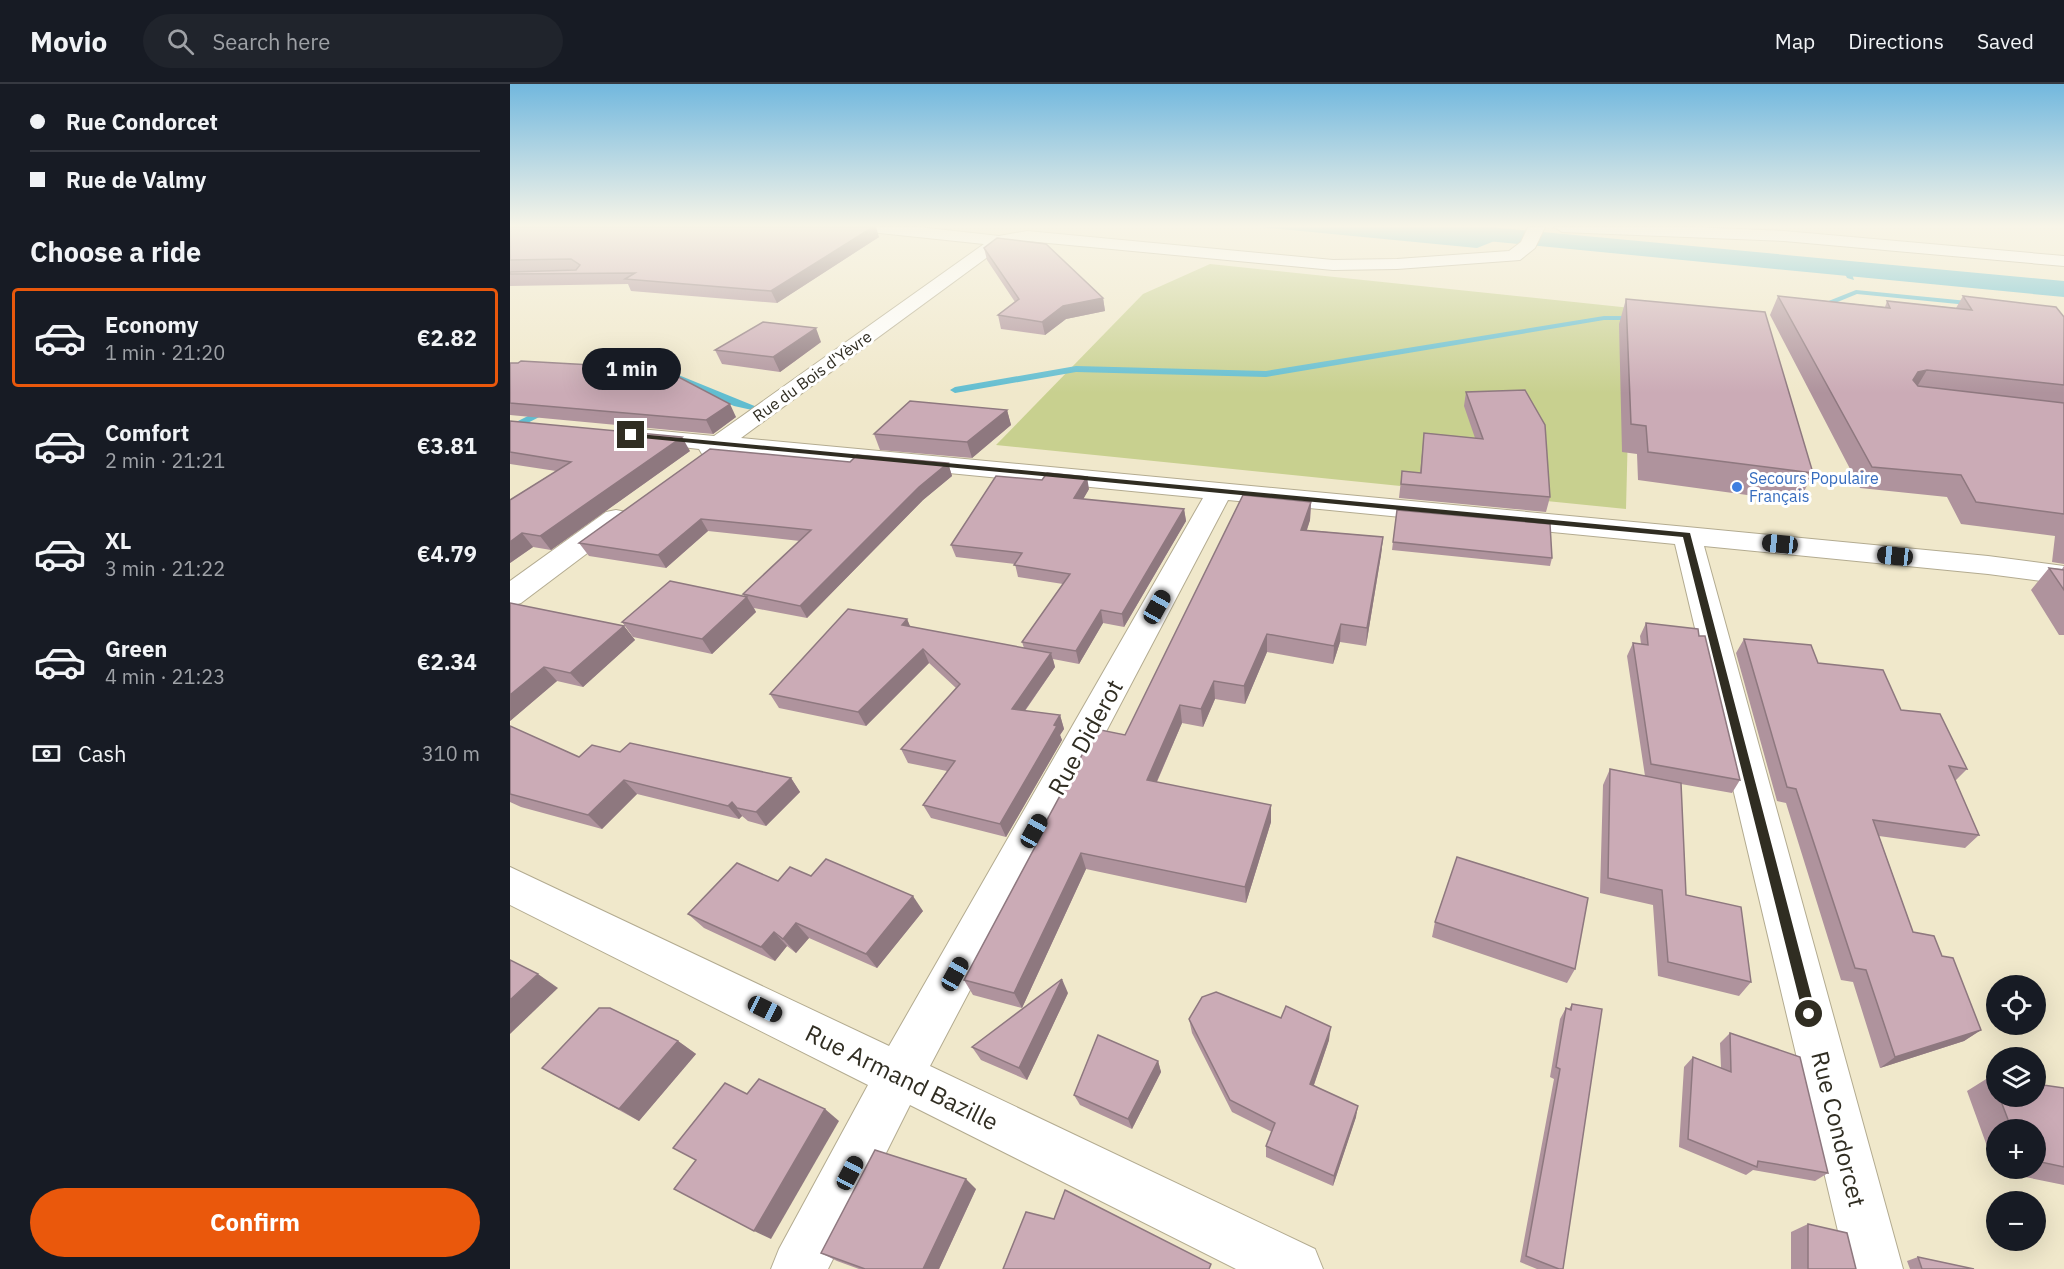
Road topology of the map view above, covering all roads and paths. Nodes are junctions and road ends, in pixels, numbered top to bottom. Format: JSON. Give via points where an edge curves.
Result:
{"nodes":[{"id":1,"x":942,"y":282,"type":"edge"},
{"id":2,"x":613,"y":433,"type":"edge"},
{"id":3,"x":719,"y":443,"type":"junction"},
{"id":4,"x":690,"y":464,"type":"edge"},
{"id":5,"x":1220,"y":491,"type":"junction"},
{"id":6,"x":633,"y":506,"type":"edge"},
{"id":7,"x":1687,"y":535,"type":"junction"},
{"id":8,"x":2064,"y":575,"type":"edge"},
{"id":9,"x":510,"y":596,"type":"edge"},
{"id":10,"x":510,"y":885,"type":"edge"},
{"id":11,"x":899,"y":1076,"type":"junction"},
{"id":12,"x":799,"y":1269,"type":"edge"},
{"id":13,"x":1295,"y":1269,"type":"edge"},
{"id":14,"x":1875,"y":1269,"type":"edge"}],
"edges":[{"from":1,"to":3,"type":"street","name":"Rue du Bois d'Yèvre"},
{"from":2,"to":3,"type":"street"},
{"from":3,"to":4,"type":"street","name":"Rue du Bois d'Yèvre"},
{"from":3,"to":5,"type":"street"},
{"from":5,"to":7,"type":"street"},
{"from":5,"to":11,"type":"street","name":"Rue Diderot"},
{"from":6,"to":9,"type":"street"},
{"from":7,"to":8,"type":"street"},
{"from":7,"to":14,"type":"street","name":"Rue Condorcet"},
{"from":10,"to":11,"type":"street","name":"Rue Armand Bazille"},
{"from":11,"to":12,"type":"street","name":"Rue Diderot"},
{"from":11,"to":13,"type":"street","name":"Rue Armand Bazille"}]}
